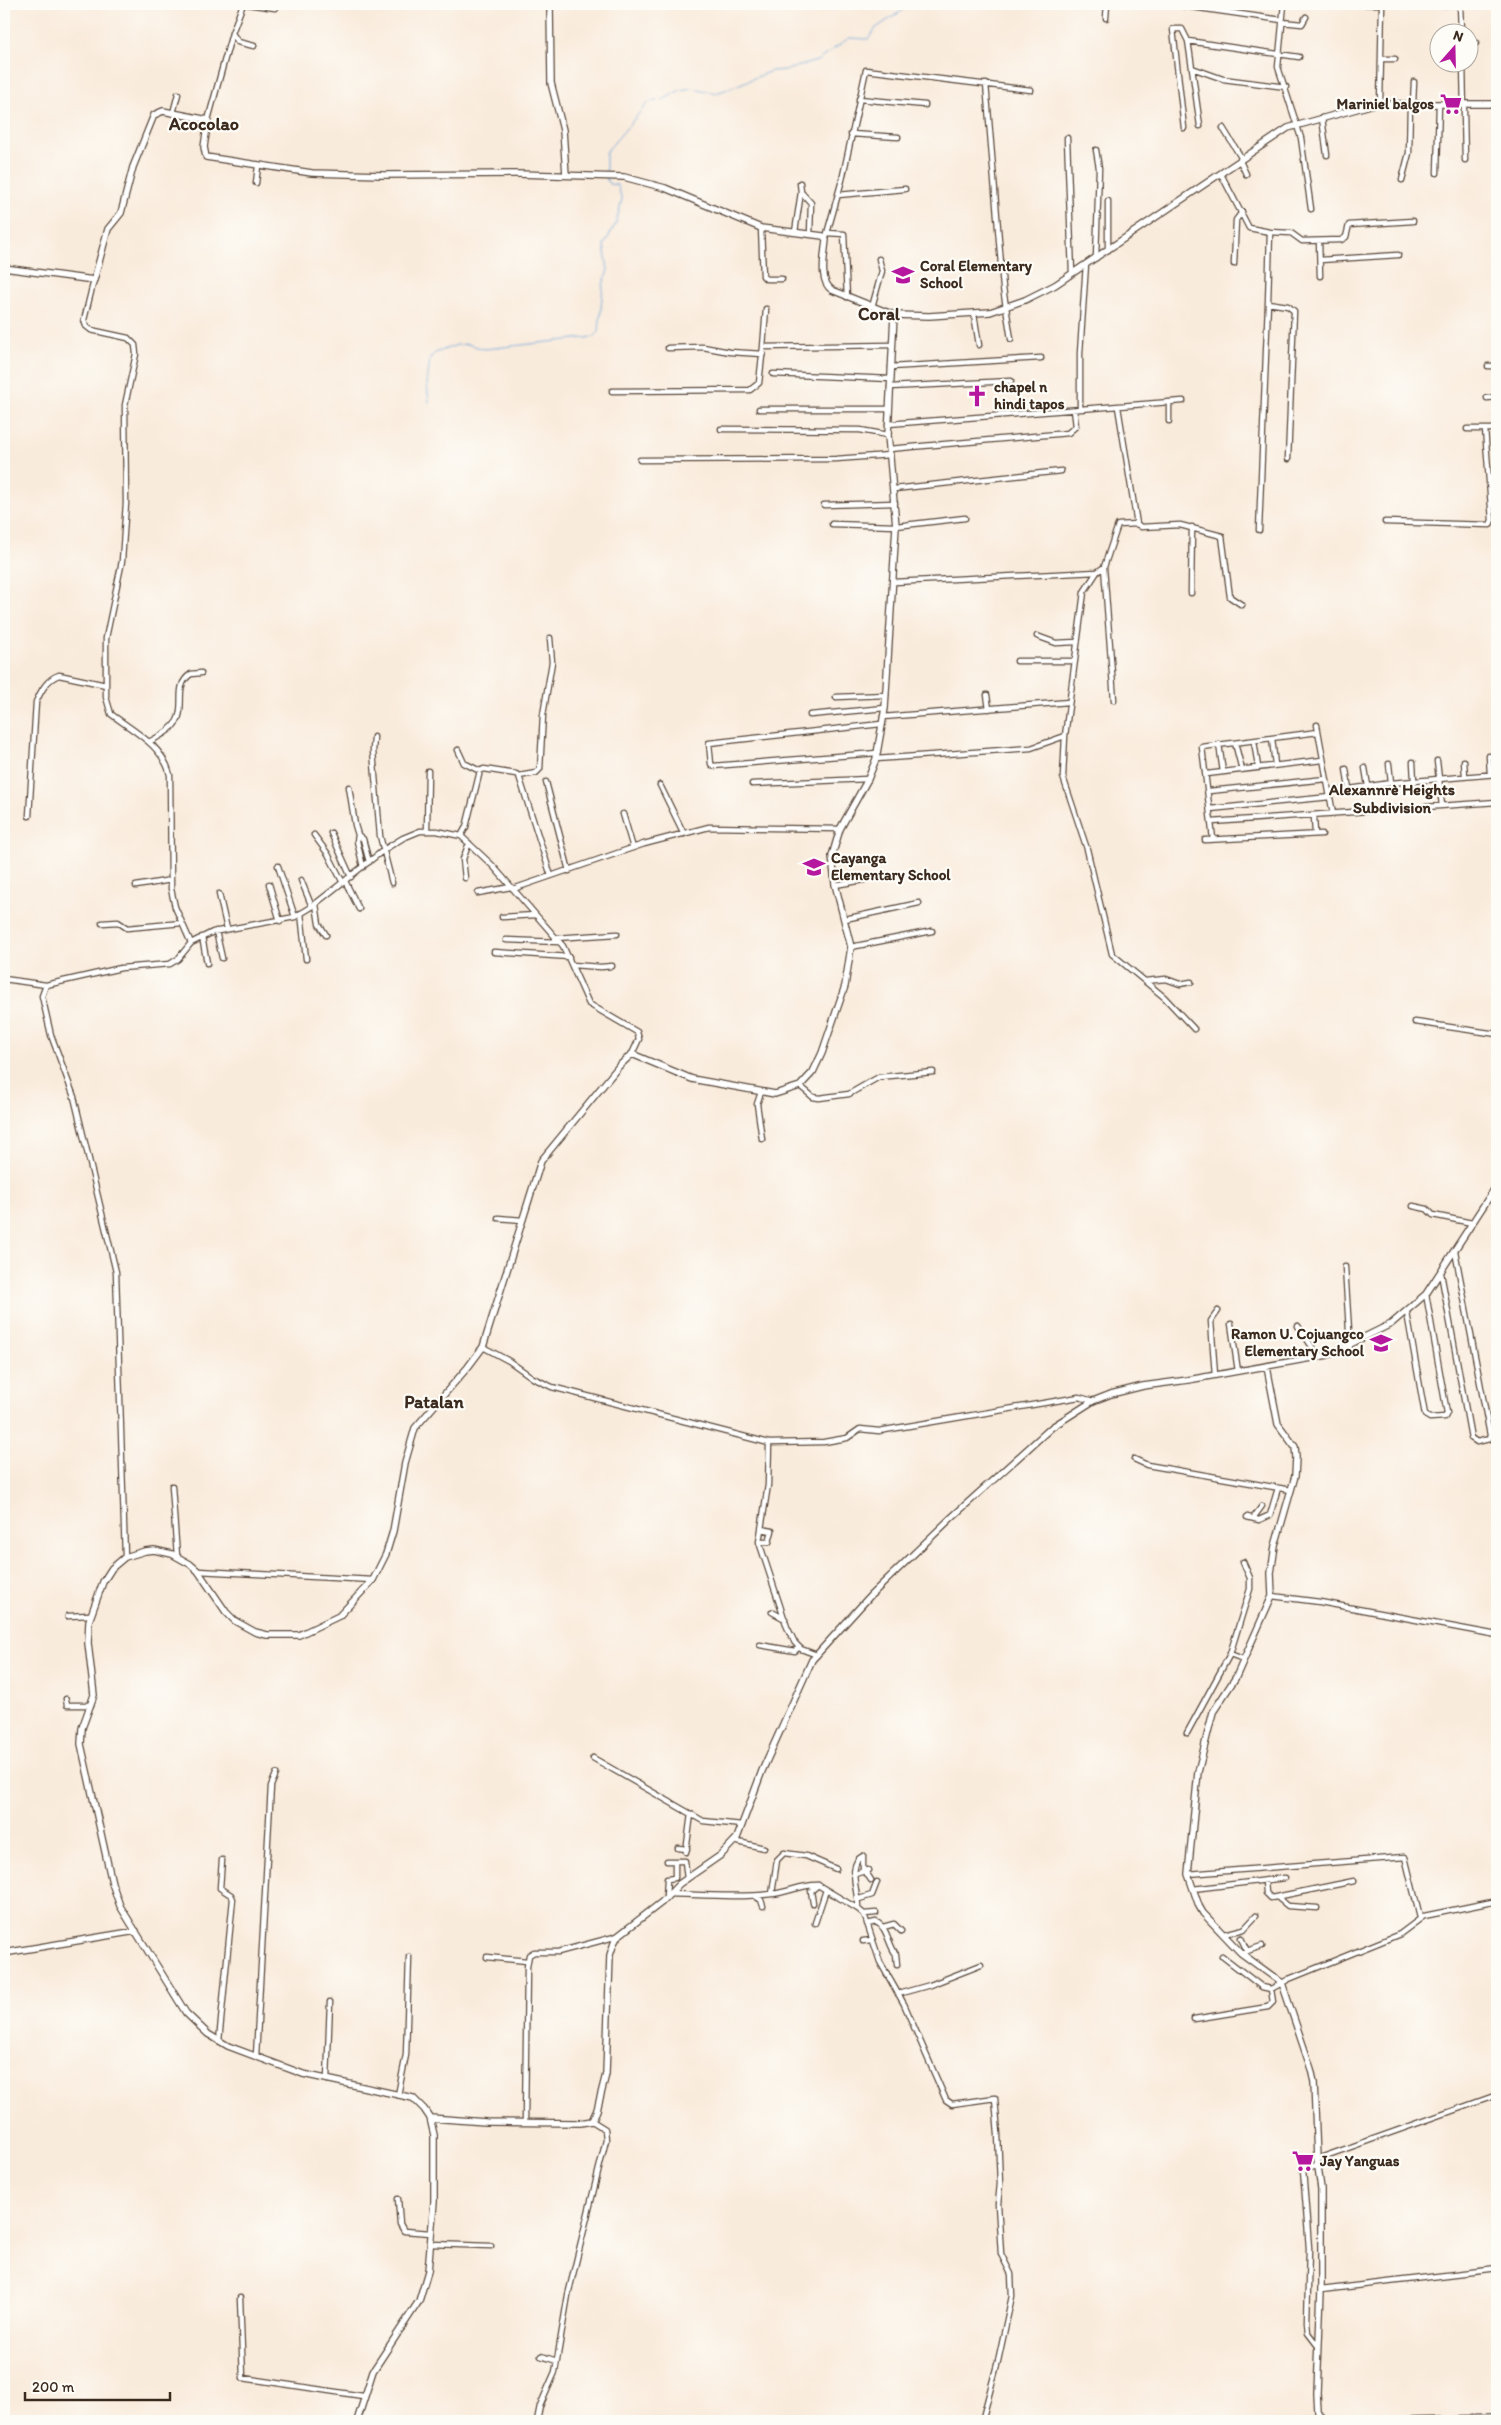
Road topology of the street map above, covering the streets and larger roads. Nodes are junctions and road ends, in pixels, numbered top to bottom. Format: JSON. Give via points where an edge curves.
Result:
{"nodes":[{"id":1,"x":245,"y":4,"type":"edge"},
{"id":2,"x":550,"y":4,"type":"edge"},
{"id":3,"x":1107,"y":4,"type":"edge"},
{"id":4,"x":1171,"y":4,"type":"edge"},
{"id":5,"x":1284,"y":4,"type":"edge"},
{"id":6,"x":1351,"y":4,"type":"edge"},
{"id":7,"x":1382,"y":4,"type":"edge"},
{"id":8,"x":1460,"y":4,"type":"edge"},
{"id":9,"x":1491,"y":4,"type":"edge"},
{"id":10,"x":1422,"y":6,"type":"dead end"},
{"id":11,"x":275,"y":8,"type":"dead end"},
{"id":12,"x":1306,"y":17,"type":"dead end"},
{"id":13,"x":1106,"y":18,"type":"dead end"},
{"id":14,"x":1282,"y":21,"type":"junction"},
{"id":15,"x":1461,"y":22,"type":"edge"},
{"id":16,"x":232,"y":33,"type":"junction"},
{"id":17,"x":1188,"y":41,"type":"junction"},
{"id":18,"x":254,"y":46,"type":"dead end"},
{"id":19,"x":1279,"y":54,"type":"junction"},
{"id":20,"x":1299,"y":57,"type":"dead end"},
{"id":21,"x":1382,"y":59,"type":"junction"},
{"id":22,"x":1395,"y":59,"type":"dead end"},
{"id":23,"x":1192,"y":68,"type":"junction"},
{"id":24,"x":1463,"y":72,"type":"edge"},
{"id":25,"x":1414,"y":82,"type":"dead end"},
{"id":26,"x":986,"y":84,"type":"junction"},
{"id":27,"x":1286,"y":87,"type":"junction"},
{"id":28,"x":1031,"y":90,"type":"dead end"},
{"id":29,"x":178,"y":94,"type":"dead end"},
{"id":30,"x":859,"y":99,"type":"junction"},
{"id":31,"x":925,"y":104,"type":"dead end"},
{"id":32,"x":1380,"y":104,"type":"junction"},
{"id":33,"x":1411,"y":104,"type":"junction"},
{"id":34,"x":1439,"y":104,"type":"junction"},
{"id":35,"x":1465,"y":104,"type":"junction"},
{"id":36,"x":1497,"y":104,"type":"edge"},
{"id":37,"x":173,"y":113,"type":"junction"},
{"id":38,"x":1322,"y":118,"type":"junction"},
{"id":39,"x":208,"y":120,"type":"junction"},
{"id":40,"x":1200,"y":126,"type":"dead end"},
{"id":41,"x":1296,"y":126,"type":"junction"},
{"id":42,"x":1184,"y":128,"type":"dead end"},
{"id":43,"x":1223,"y":128,"type":"dead end"},
{"id":44,"x":851,"y":134,"type":"junction"},
{"id":45,"x":898,"y":137,"type":"dead end"},
{"id":46,"x":1066,"y":138,"type":"dead end"},
{"id":47,"x":1096,"y":150,"type":"dead end"},
{"id":48,"x":1327,"y":155,"type":"dead end"},
{"id":49,"x":1241,"y":160,"type":"junction"},
{"id":50,"x":1465,"y":160,"type":"dead end"},
{"id":51,"x":258,"y":166,"type":"junction"},
{"id":52,"x":1437,"y":173,"type":"dead end"},
{"id":53,"x":1221,"y":174,"type":"junction"},
{"id":54,"x":1246,"y":174,"type":"dead end"},
{"id":55,"x":566,"y":175,"type":"junction"},
{"id":56,"x":1402,"y":180,"type":"dead end"},
{"id":57,"x":256,"y":183,"type":"dead end"},
{"id":58,"x":800,"y":183,"type":"dead end"},
{"id":59,"x":904,"y":188,"type":"dead end"},
{"id":60,"x":801,"y":192,"type":"junction"},
{"id":61,"x":838,"y":195,"type":"junction"},
{"id":62,"x":1108,"y":201,"type":"dead end"},
{"id":63,"x":1311,"y":209,"type":"dead end"},
{"id":64,"x":1242,"y":212,"type":"junction"},
{"id":65,"x":1414,"y":221,"type":"dead end"},
{"id":66,"x":761,"y":228,"type":"junction"},
{"id":67,"x":795,"y":232,"type":"junction"},
{"id":68,"x":1270,"y":232,"type":"junction"},
{"id":69,"x":810,"y":234,"type":"junction"},
{"id":70,"x":826,"y":235,"type":"junction"},
{"id":71,"x":1319,"y":241,"type":"junction"},
{"id":72,"x":1108,"y":250,"type":"junction"},
{"id":73,"x":1398,"y":255,"type":"dead end"},
{"id":74,"x":1096,"y":258,"type":"junction"},
{"id":75,"x":879,"y":259,"type":"dead end"},
{"id":76,"x":1320,"y":260,"type":"junction"},
{"id":77,"x":1086,"y":264,"type":"junction"},
{"id":78,"x":1234,"y":264,"type":"dead end"},
{"id":79,"x":4,"y":268,"type":"edge"},
{"id":80,"x":1072,"y":273,"type":"junction"},
{"id":81,"x":1320,"y":276,"type":"dead end"},
{"id":82,"x":782,"y":279,"type":"dead end"},
{"id":83,"x":94,"y":280,"type":"junction"},
{"id":84,"x":847,"y":297,"type":"junction"},
{"id":85,"x":1268,"y":303,"type":"junction"},
{"id":86,"x":872,"y":307,"type":"junction"},
{"id":87,"x":1006,"y":307,"type":"junction"},
{"id":88,"x":766,"y":309,"type":"dead end"},
{"id":89,"x":974,"y":314,"type":"junction"},
{"id":90,"x":894,"y":315,"type":"junction"},
{"id":91,"x":1011,"y":339,"type":"dead end"},
{"id":92,"x":892,"y":345,"type":"junction"},
{"id":93,"x":979,"y":345,"type":"dead end"},
{"id":94,"x":764,"y":347,"type":"junction"},
{"id":95,"x":668,"y":348,"type":"dead end"},
{"id":96,"x":763,"y":354,"type":"junction"},
{"id":97,"x":1041,"y":358,"type":"dead end"},
{"id":98,"x":1488,"y":366,"type":"dead end"},
{"id":99,"x":1497,"y":366,"type":"edge"},
{"id":100,"x":891,"y":367,"type":"junction"},
{"id":101,"x":773,"y":374,"type":"dead end"},
{"id":102,"x":891,"y":379,"type":"junction"},
{"id":103,"x":1011,"y":381,"type":"dead end"},
{"id":104,"x":890,"y":387,"type":"junction"},
{"id":105,"x":612,"y":391,"type":"dead end"},
{"id":106,"x":1497,"y":397,"type":"edge"},
{"id":107,"x":1487,"y":398,"type":"dead end"},
{"id":108,"x":1183,"y":401,"type":"dead end"},
{"id":109,"x":1169,"y":402,"type":"junction"},
{"id":110,"x":1118,"y":407,"type":"junction"},
{"id":111,"x":759,"y":409,"type":"dead end"},
{"id":112,"x":889,"y":409,"type":"junction"},
{"id":113,"x":1080,"y":409,"type":"junction"},
{"id":114,"x":1074,"y":410,"type":"junction"},
{"id":115,"x":1169,"y":421,"type":"dead end"},
{"id":116,"x":888,"y":424,"type":"junction"},
{"id":117,"x":721,"y":429,"type":"dead end"},
{"id":118,"x":1467,"y":429,"type":"dead end"},
{"id":119,"x":1486,"y":429,"type":"junction"},
{"id":120,"x":1497,"y":429,"type":"edge"},
{"id":121,"x":888,"y":435,"type":"junction"},
{"id":122,"x":889,"y":452,"type":"junction"},
{"id":123,"x":1288,"y":459,"type":"dead end"},
{"id":124,"x":640,"y":460,"type":"dead end"},
{"id":125,"x":1061,"y":471,"type":"dead end"},
{"id":126,"x":894,"y":489,"type":"junction"},
{"id":127,"x":896,"y":503,"type":"junction"},
{"id":128,"x":824,"y":504,"type":"dead end"},
{"id":129,"x":965,"y":518,"type":"dead end"},
{"id":130,"x":1385,"y":522,"type":"dead end"},
{"id":131,"x":832,"y":524,"type":"dead end"},
{"id":132,"x":1137,"y":524,"type":"junction"},
{"id":133,"x":896,"y":526,"type":"junction"},
{"id":134,"x":1192,"y":527,"type":"junction"},
{"id":135,"x":1258,"y":530,"type":"dead end"},
{"id":136,"x":1104,"y":567,"type":"junction"},
{"id":137,"x":1097,"y":572,"type":"junction"},
{"id":138,"x":894,"y":582,"type":"junction"},
{"id":139,"x":1191,"y":593,"type":"dead end"},
{"id":140,"x":1242,"y":605,"type":"dead end"},
{"id":141,"x":1038,"y":636,"type":"dead end"},
{"id":142,"x":550,"y":638,"type":"dead end"},
{"id":143,"x":1076,"y":642,"type":"junction"},
{"id":144,"x":1017,"y":661,"type":"dead end"},
{"id":145,"x":1075,"y":661,"type":"junction"},
{"id":146,"x":201,"y":673,"type":"dead end"},
{"id":147,"x":106,"y":686,"type":"junction"},
{"id":148,"x":987,"y":694,"type":"dead end"},
{"id":149,"x":886,"y":695,"type":"junction"},
{"id":150,"x":836,"y":697,"type":"dead end"},
{"id":151,"x":1114,"y":700,"type":"dead end"},
{"id":152,"x":1068,"y":702,"type":"junction"},
{"id":153,"x":885,"y":708,"type":"junction"},
{"id":154,"x":989,"y":709,"type":"junction"},
{"id":155,"x":810,"y":715,"type":"dead end"},
{"id":156,"x":883,"y":717,"type":"junction"},
{"id":157,"x":881,"y":724,"type":"junction"},
{"id":158,"x":1317,"y":725,"type":"dead end"},
{"id":159,"x":1318,"y":732,"type":"junction"},
{"id":160,"x":1066,"y":736,"type":"junction"},
{"id":161,"x":374,"y":737,"type":"dead end"},
{"id":162,"x":1272,"y":738,"type":"junction"},
{"id":163,"x":1254,"y":741,"type":"junction"},
{"id":164,"x":149,"y":742,"type":"junction"},
{"id":165,"x":1235,"y":743,"type":"junction"},
{"id":166,"x":1219,"y":744,"type":"junction"},
{"id":167,"x":458,"y":750,"type":"dead end"},
{"id":168,"x":876,"y":756,"type":"junction"},
{"id":169,"x":1489,"y":756,"type":"dead end"},
{"id":170,"x":1322,"y":760,"type":"junction"},
{"id":171,"x":1437,"y":761,"type":"dead end"},
{"id":172,"x":1464,"y":761,"type":"dead end"},
{"id":173,"x":1413,"y":762,"type":"dead end"},
{"id":174,"x":1389,"y":764,"type":"dead end"},
{"id":175,"x":1275,"y":765,"type":"junction"},
{"id":176,"x":1258,"y":768,"type":"junction"},
{"id":177,"x":1365,"y":768,"type":"dead end"},
{"id":178,"x":1346,"y":769,"type":"dead end"},
{"id":179,"x":1242,"y":770,"type":"junction"},
{"id":180,"x":428,"y":771,"type":"dead end"},
{"id":181,"x":480,"y":771,"type":"junction"},
{"id":182,"x":1223,"y":772,"type":"junction"},
{"id":183,"x":1207,"y":774,"type":"junction"},
{"id":184,"x":1490,"y":774,"type":"junction"},
{"id":185,"x":1497,"y":774,"type":"edge"},
{"id":186,"x":519,"y":776,"type":"junction"},
{"id":187,"x":1464,"y":776,"type":"junction"},
{"id":188,"x":1439,"y":778,"type":"junction"},
{"id":189,"x":1326,"y":779,"type":"junction"},
{"id":190,"x":868,"y":780,"type":"junction"},
{"id":191,"x":1414,"y":781,"type":"junction"},
{"id":192,"x":546,"y":782,"type":"dead end"},
{"id":193,"x":1391,"y":783,"type":"junction"},
{"id":194,"x":752,"y":784,"type":"dead end"},
{"id":195,"x":660,"y":785,"type":"dead end"},
{"id":196,"x":1368,"y":786,"type":"junction"},
{"id":197,"x":349,"y":787,"type":"dead end"},
{"id":198,"x":1349,"y":789,"type":"junction"},
{"id":199,"x":1209,"y":791,"type":"junction"},
{"id":200,"x":1329,"y":795,"type":"junction"},
{"id":201,"x":1497,"y":802,"type":"edge"},
{"id":202,"x":1442,"y":806,"type":"junction"},
{"id":203,"x":1210,"y":809,"type":"junction"},
{"id":204,"x":623,"y":814,"type":"dead end"},
{"id":205,"x":1333,"y":814,"type":"junction"},
{"id":206,"x":30,"y":816,"type":"dead end"},
{"id":207,"x":1314,"y":816,"type":"junction"},
{"id":208,"x":1212,"y":822,"type":"junction"},
{"id":209,"x":427,"y":830,"type":"junction"},
{"id":210,"x":840,"y":830,"type":"junction"},
{"id":211,"x":331,"y":833,"type":"dead end"},
{"id":212,"x":684,"y":834,"type":"junction"},
{"id":213,"x":1314,"y":834,"type":"junction"},
{"id":214,"x":1322,"y":834,"type":"dead end"},
{"id":215,"x":314,"y":835,"type":"dead end"},
{"id":216,"x":358,"y":835,"type":"junction"},
{"id":217,"x":461,"y":836,"type":"junction"},
{"id":218,"x":1213,"y":839,"type":"junction"},
{"id":219,"x":1205,"y":840,"type":"dead end"},
{"id":220,"x":469,"y":843,"type":"junction"},
{"id":221,"x":633,"y":848,"type":"junction"},
{"id":222,"x":385,"y":849,"type":"junction"},
{"id":223,"x":369,"y":862,"type":"junction"},
{"id":224,"x":278,"y":866,"type":"dead end"},
{"id":225,"x":363,"y":867,"type":"junction"},
{"id":226,"x":569,"y":871,"type":"junction"},
{"id":227,"x":350,"y":876,"type":"junction"},
{"id":228,"x":551,"y":876,"type":"junction"},
{"id":229,"x":465,"y":878,"type":"dead end"},
{"id":230,"x":171,"y":880,"type":"junction"},
{"id":231,"x":301,"y":880,"type":"dead end"},
{"id":232,"x":864,"y":880,"type":"dead end"},
{"id":233,"x":344,"y":882,"type":"junction"},
{"id":234,"x":392,"y":883,"type":"dead end"},
{"id":235,"x":269,"y":884,"type":"dead end"},
{"id":236,"x":835,"y":885,"type":"junction"},
{"id":237,"x":136,"y":886,"type":"dead end"},
{"id":238,"x":512,"y":888,"type":"junction"},
{"id":239,"x":478,"y":893,"type":"dead end"},
{"id":240,"x":218,"y":894,"type":"dead end"},
{"id":241,"x":919,"y":903,"type":"dead end"},
{"id":242,"x":314,"y":906,"type":"junction"},
{"id":243,"x":359,"y":909,"type":"dead end"},
{"id":244,"x":302,"y":913,"type":"junction"},
{"id":245,"x":535,"y":915,"type":"junction"},
{"id":246,"x":295,"y":917,"type":"junction"},
{"id":247,"x":502,"y":918,"type":"dead end"},
{"id":248,"x":845,"y":919,"type":"junction"},
{"id":249,"x":280,"y":921,"type":"junction"},
{"id":250,"x":102,"y":922,"type":"dead end"},
{"id":251,"x":182,"y":923,"type":"junction"},
{"id":252,"x":227,"y":929,"type":"junction"},
{"id":253,"x":216,"y":931,"type":"junction"},
{"id":254,"x":932,"y":931,"type":"dead end"},
{"id":255,"x":617,"y":934,"type":"dead end"},
{"id":256,"x":326,"y":935,"type":"dead end"},
{"id":257,"x":202,"y":936,"type":"junction"},
{"id":258,"x":555,"y":938,"type":"junction"},
{"id":259,"x":506,"y":940,"type":"dead end"},
{"id":260,"x":559,"y":942,"type":"junction"},
{"id":261,"x":191,"y":943,"type":"junction"},
{"id":262,"x":851,"y":946,"type":"junction"},
{"id":263,"x":494,"y":952,"type":"dead end"},
{"id":264,"x":569,"y":956,"type":"junction"},
{"id":265,"x":222,"y":958,"type":"dead end"},
{"id":266,"x":306,"y":959,"type":"dead end"},
{"id":267,"x":207,"y":963,"type":"dead end"},
{"id":268,"x":572,"y":966,"type":"junction"},
{"id":269,"x":612,"y":966,"type":"dead end"},
{"id":270,"x":4,"y":979,"type":"edge"},
{"id":271,"x":1145,"y":981,"type":"junction"},
{"id":272,"x":1191,"y":982,"type":"dead end"},
{"id":273,"x":46,"y":985,"type":"junction"},
{"id":274,"x":1415,"y":1022,"type":"dead end"},
{"id":275,"x":1194,"y":1029,"type":"dead end"},
{"id":276,"x":1497,"y":1034,"type":"edge"},
{"id":277,"x":632,"y":1054,"type":"junction"},
{"id":278,"x":933,"y":1072,"type":"dead end"},
{"id":279,"x":800,"y":1086,"type":"junction"},
{"id":280,"x":761,"y":1092,"type":"junction"},
{"id":281,"x":762,"y":1139,"type":"dead end"},
{"id":282,"x":1497,"y":1184,"type":"edge"},
{"id":283,"x":1413,"y":1206,"type":"dead end"},
{"id":284,"x":498,"y":1218,"type":"dead end"},
{"id":285,"x":522,"y":1220,"type":"junction"},
{"id":286,"x":1472,"y":1223,"type":"junction"},
{"id":287,"x":1455,"y":1251,"type":"junction"},
{"id":288,"x":1345,"y":1268,"type":"dead end"},
{"id":289,"x":1441,"y":1273,"type":"junction"},
{"id":290,"x":1426,"y":1294,"type":"junction"},
{"id":291,"x":1218,"y":1311,"type":"dead end"},
{"id":292,"x":1407,"y":1313,"type":"junction"},
{"id":293,"x":1231,"y":1324,"type":"dead end"},
{"id":294,"x":1298,"y":1326,"type":"dead end"},
{"id":295,"x":1350,"y":1346,"type":"junction"},
{"id":296,"x":482,"y":1347,"type":"junction"},
{"id":297,"x":1319,"y":1357,"type":"junction"},
{"id":298,"x":1266,"y":1366,"type":"junction"},
{"id":299,"x":1238,"y":1371,"type":"junction"},
{"id":300,"x":1215,"y":1375,"type":"junction"},
{"id":301,"x":1093,"y":1401,"type":"junction"},
{"id":302,"x":769,"y":1443,"type":"junction"},
{"id":303,"x":1134,"y":1459,"type":"dead end"},
{"id":304,"x":172,"y":1486,"type":"dead end"},
{"id":305,"x":1278,"y":1488,"type":"junction"},
{"id":306,"x":1291,"y":1490,"type":"junction"},
{"id":307,"x":1262,"y":1506,"type":"dead end"},
{"id":308,"x":1247,"y":1517,"type":"dead end"},
{"id":309,"x":1254,"y":1517,"type":"junction"},
{"id":310,"x":761,"y":1529,"type":"junction"},
{"id":311,"x":759,"y":1542,"type":"junction"},
{"id":312,"x":177,"y":1556,"type":"junction"},
{"id":313,"x":125,"y":1558,"type":"junction"},
{"id":314,"x":1243,"y":1562,"type":"dead end"},
{"id":315,"x":198,"y":1572,"type":"junction"},
{"id":316,"x":373,"y":1580,"type":"junction"},
{"id":317,"x":1272,"y":1596,"type":"junction"},
{"id":318,"x":772,"y":1612,"type":"dead end"},
{"id":319,"x":90,"y":1615,"type":"junction"},
{"id":320,"x":68,"y":1616,"type":"dead end"},
{"id":321,"x":784,"y":1619,"type":"junction"},
{"id":322,"x":1497,"y":1635,"type":"edge"},
{"id":323,"x":760,"y":1645,"type":"dead end"},
{"id":324,"x":798,"y":1647,"type":"junction"},
{"id":325,"x":817,"y":1655,"type":"junction"},
{"id":326,"x":1231,"y":1655,"type":"junction"},
{"id":327,"x":1242,"y":1658,"type":"junction"},
{"id":328,"x":66,"y":1699,"type":"dead end"},
{"id":329,"x":91,"y":1705,"type":"junction"},
{"id":330,"x":1187,"y":1733,"type":"dead end"},
{"id":331,"x":593,"y":1758,"type":"dead end"},
{"id":332,"x":276,"y":1774,"type":"dead end"},
{"id":333,"x":691,"y":1814,"type":"junction"},
{"id":334,"x":742,"y":1825,"type":"junction"},
{"id":335,"x":734,"y":1841,"type":"junction"},
{"id":336,"x":678,"y":1848,"type":"dead end"},
{"id":337,"x":764,"y":1848,"type":"dead end"},
{"id":338,"x":222,"y":1860,"type":"dead end"},
{"id":339,"x":668,"y":1860,"type":"dead end"},
{"id":340,"x":675,"y":1861,"type":"junction"},
{"id":341,"x":836,"y":1869,"type":"dead end"},
{"id":342,"x":865,"y":1871,"type":"junction"},
{"id":343,"x":855,"y":1874,"type":"junction"},
{"id":344,"x":1188,"y":1874,"type":"junction"},
{"id":345,"x":1285,"y":1878,"type":"dead end"},
{"id":346,"x":687,"y":1879,"type":"junction"},
{"id":347,"x":870,"y":1880,"type":"dead end"},
{"id":348,"x":1265,"y":1880,"type":"junction"},
{"id":349,"x":1354,"y":1881,"type":"dead end"},
{"id":350,"x":876,"y":1882,"type":"dead end"},
{"id":351,"x":818,"y":1885,"type":"junction"},
{"id":352,"x":1193,"y":1889,"type":"junction"},
{"id":353,"x":826,"y":1890,"type":"junction"},
{"id":354,"x":772,"y":1894,"type":"junction"},
{"id":355,"x":754,"y":1895,"type":"junction"},
{"id":356,"x":668,"y":1896,"type":"junction"},
{"id":357,"x":1277,"y":1897,"type":"junction"},
{"id":358,"x":859,"y":1899,"type":"junction"},
{"id":359,"x":1497,"y":1902,"type":"edge"},
{"id":360,"x":813,"y":1903,"type":"dead end"},
{"id":361,"x":763,"y":1906,"type":"dead end"},
{"id":362,"x":1317,"y":1908,"type":"dead end"},
{"id":363,"x":858,"y":1910,"type":"junction"},
{"id":364,"x":876,"y":1913,"type":"dead end"},
{"id":365,"x":864,"y":1914,"type":"junction"},
{"id":366,"x":1256,"y":1916,"type":"dead end"},
{"id":367,"x":1420,"y":1918,"type":"junction"},
{"id":368,"x":816,"y":1922,"type":"dead end"},
{"id":369,"x":867,"y":1924,"type":"junction"},
{"id":370,"x":883,"y":1927,"type":"junction"},
{"id":371,"x":136,"y":1931,"type":"junction"},
{"id":372,"x":901,"y":1931,"type":"dead end"},
{"id":373,"x":1224,"y":1934,"type":"junction"},
{"id":374,"x":618,"y":1936,"type":"junction"},
{"id":375,"x":1241,"y":1938,"type":"dead end"},
{"id":376,"x":872,"y":1940,"type":"junction"},
{"id":377,"x":862,"y":1941,"type":"dead end"},
{"id":378,"x":1262,"y":1946,"type":"dead end"},
{"id":379,"x":1244,"y":1952,"type":"junction"},
{"id":380,"x":4,"y":1953,"type":"edge"},
{"id":381,"x":1222,"y":1956,"type":"dead end"},
{"id":382,"x":409,"y":1957,"type":"dead end"},
{"id":383,"x":487,"y":1957,"type":"dead end"},
{"id":384,"x":527,"y":1960,"type":"junction"},
{"id":385,"x":981,"y":1965,"type":"dead end"},
{"id":386,"x":897,"y":1966,"type":"dead end"},
{"id":387,"x":1282,"y":1983,"type":"junction"},
{"id":388,"x":1271,"y":1989,"type":"junction"},
{"id":389,"x":898,"y":1994,"type":"junction"},
{"id":390,"x":330,"y":2002,"type":"dead end"},
{"id":391,"x":1194,"y":2019,"type":"dead end"},
{"id":392,"x":219,"y":2041,"type":"junction"},
{"id":393,"x":256,"y":2056,"type":"junction"},
{"id":394,"x":327,"y":2080,"type":"junction"},
{"id":395,"x":398,"y":2095,"type":"junction"},
{"id":396,"x":1497,"y":2095,"type":"edge"},
{"id":397,"x":430,"y":2118,"type":"junction"},
{"id":398,"x":592,"y":2121,"type":"junction"},
{"id":399,"x":525,"y":2122,"type":"junction"},
{"id":400,"x":1317,"y":2162,"type":"junction"},
{"id":401,"x":398,"y":2199,"type":"dead end"},
{"id":402,"x":431,"y":2232,"type":"junction"},
{"id":403,"x":430,"y":2244,"type":"junction"},
{"id":404,"x":491,"y":2246,"type":"dead end"},
{"id":405,"x":1497,"y":2269,"type":"edge"},
{"id":406,"x":1321,"y":2290,"type":"junction"},
{"id":407,"x":240,"y":2298,"type":"dead end"},
{"id":408,"x":1318,"y":2346,"type":"junction"},
{"id":409,"x":541,"y":2356,"type":"dead end"},
{"id":410,"x":557,"y":2361,"type":"junction"},
{"id":411,"x":363,"y":2396,"type":"junction"},
{"id":412,"x":1497,"y":2419,"type":"edge"},
{"id":413,"x":357,"y":2421,"type":"edge"},
{"id":414,"x":537,"y":2421,"type":"edge"},
{"id":415,"x":982,"y":2421,"type":"edge"},
{"id":416,"x":1324,"y":2421,"type":"edge"},
{"id":417,"x":1407,"y":2421,"type":"edge"}],
"edges":[{"from":1,"to":11,"type":"street"},
{"from":1,"to":16,"type":"street"},
{"from":2,"to":55,"type":"street","via":[[551,83],[563,130]]},
{"from":3,"to":13,"type":"street"},
{"from":4,"to":14,"type":"street"},
{"from":5,"to":14,"type":"street"},
{"from":6,"to":7,"type":"street"},
{"from":7,"to":21,"type":"street"},
{"from":8,"to":9,"type":"street"},
{"from":8,"to":10,"type":"street"},
{"from":8,"to":15,"type":"street"},
{"from":12,"to":14,"type":"street","via":[[1302,24]]},
{"from":14,"to":19,"type":"street"},
{"from":16,"to":18,"type":"street","via":[[238,42]]},
{"from":16,"to":39,"type":"street"},
{"from":17,"to":19,"type":"street"},
{"from":17,"to":23,"type":"street"},
{"from":17,"to":42,"type":"street","via":[[1182,29],[1173,30]]},
{"from":19,"to":20,"type":"street"},
{"from":19,"to":27,"type":"street","via":[[1279,71]]},
{"from":21,"to":22,"type":"street"},
{"from":21,"to":32,"type":"street"},
{"from":23,"to":27,"type":"street","via":[[1223,79]]},
{"from":23,"to":40,"type":"street"},
{"from":24,"to":35,"type":"street"},
{"from":25,"to":33,"type":"street"},
{"from":26,"to":28,"type":"street"},
{"from":26,"to":30,"type":"street","via":[[866,70]]},
{"from":26,"to":87,"type":"street"},
{"from":27,"to":41,"type":"street"},
{"from":29,"to":37,"type":"street"},
{"from":30,"to":31,"type":"street"},
{"from":30,"to":44,"type":"street"},
{"from":32,"to":33,"type":"street"},
{"from":32,"to":38,"type":"street","via":[[1360,106]]},
{"from":33,"to":34,"type":"street"},
{"from":33,"to":56,"type":"street","via":[[1409,153]]},
{"from":34,"to":35,"type":"street"},
{"from":34,"to":52,"type":"street"},
{"from":35,"to":36,"type":"street"},
{"from":35,"to":50,"type":"street"},
{"from":37,"to":39,"type":"street"},
{"from":37,"to":83,"type":"street","via":[[161,111],[154,115],[133,167],[121,213],[106,232]]},
{"from":38,"to":41,"type":"street"},
{"from":38,"to":48,"type":"street"},
{"from":39,"to":51,"type":"street","via":[[205,156]]},
{"from":41,"to":49,"type":"street","via":[[1275,135]]},
{"from":41,"to":63,"type":"street","via":[[1301,138]]},
{"from":43,"to":49,"type":"street"},
{"from":44,"to":45,"type":"street"},
{"from":44,"to":61,"type":"street"},
{"from":46,"to":80,"type":"street"},
{"from":47,"to":74,"type":"street","via":[[1099,168]]},
{"from":49,"to":53,"type":"street"},
{"from":49,"to":54,"type":"street"},
{"from":51,"to":55,"type":"street","via":[[342,174]]},
{"from":51,"to":57,"type":"street"},
{"from":53,"to":64,"type":"street"},
{"from":53,"to":72,"type":"street"},
{"from":55,"to":66,"type":"street","via":[[641,180]]},
{"from":58,"to":60,"type":"street"},
{"from":59,"to":61,"type":"street"},
{"from":60,"to":67,"type":"street"},
{"from":60,"to":69,"type":"street","via":[[811,203]]},
{"from":61,"to":70,"type":"street"},
{"from":62,"to":72,"type":"street"},
{"from":64,"to":68,"type":"street","via":[[1249,228]]},
{"from":64,"to":78,"type":"street","via":[[1236,220]]},
{"from":65,"to":71,"type":"street","via":[[1349,225],[1344,239]]},
{"from":66,"to":67,"type":"street"},
{"from":66,"to":82,"type":"street","via":[[762,276]]},
{"from":67,"to":69,"type":"street"},
{"from":68,"to":71,"type":"street","via":[[1292,233],[1302,241]]},
{"from":68,"to":85,"type":"street"},
{"from":69,"to":70,"type":"street"},
{"from":70,"to":84,"type":"street","via":[[824,282]]},
{"from":70,"to":84,"type":"street","via":[[844,234]]},
{"from":71,"to":76,"type":"street"},
{"from":72,"to":74,"type":"street"},
{"from":73,"to":76,"type":"street"},
{"from":74,"to":77,"type":"street"},
{"from":75,"to":86,"type":"street","via":[[882,271]]},
{"from":76,"to":81,"type":"street"},
{"from":77,"to":80,"type":"street"},
{"from":77,"to":113,"type":"street"},
{"from":79,"to":83,"type":"street"},
{"from":80,"to":87,"type":"street","via":[[1043,292]]},
{"from":83,"to":147,"type":"street","via":[[84,320],[86,326],[128,338],[135,345],[136,354],[125,405],[125,519],[122,561],[106,638]]},
{"from":84,"to":86,"type":"street"},
{"from":85,"to":123,"type":"street","via":[[1288,306],[1294,311]]},
{"from":85,"to":135,"type":"street"},
{"from":86,"to":90,"type":"street"},
{"from":87,"to":89,"type":"street"},
{"from":87,"to":91,"type":"street"},
{"from":88,"to":94,"type":"street"},
{"from":89,"to":90,"type":"street"},
{"from":89,"to":93,"type":"street"},
{"from":90,"to":92,"type":"street"},
{"from":92,"to":94,"type":"street"},
{"from":92,"to":100,"type":"street"},
{"from":94,"to":96,"type":"street"},
{"from":95,"to":96,"type":"street","via":[[703,347]]},
{"from":96,"to":105,"type":"street","via":[[758,383],[750,390]]},
{"from":97,"to":100,"type":"street"},
{"from":98,"to":99,"type":"street"},
{"from":100,"to":102,"type":"street"},
{"from":101,"to":102,"type":"street"},
{"from":102,"to":104,"type":"street"},
{"from":103,"to":104,"type":"street"},
{"from":104,"to":112,"type":"street"},
{"from":106,"to":107,"type":"street"},
{"from":108,"to":109,"type":"street"},
{"from":109,"to":110,"type":"street"},
{"from":109,"to":115,"type":"street"},
{"from":110,"to":113,"type":"street"},
{"from":110,"to":132,"type":"street"},
{"from":111,"to":112,"type":"street"},
{"from":112,"to":116,"type":"street"},
{"from":113,"to":114,"type":"street"},
{"from":114,"to":116,"type":"street"},
{"from":114,"to":122,"type":"street","via":[[1076,426],[1068,433]]},
{"from":116,"to":121,"type":"street"},
{"from":117,"to":121,"type":"street","via":[[860,430]]},
{"from":118,"to":119,"type":"street"},
{"from":119,"to":120,"type":"street"},
{"from":119,"to":130,"type":"street","via":[[1490,525]]},
{"from":121,"to":122,"type":"street"},
{"from":122,"to":124,"type":"street","via":[[836,459]]},
{"from":122,"to":126,"type":"street"},
{"from":125,"to":126,"type":"street"},
{"from":126,"to":127,"type":"street"},
{"from":127,"to":128,"type":"street"},
{"from":127,"to":133,"type":"street"},
{"from":129,"to":133,"type":"street"},
{"from":131,"to":133,"type":"street"},
{"from":132,"to":134,"type":"street","via":[[1141,527],[1174,524]]},
{"from":132,"to":136,"type":"street","via":[[1118,526]]},
{"from":133,"to":138,"type":"street"},
{"from":134,"to":139,"type":"street"},
{"from":134,"to":140,"type":"street","via":[[1222,536],[1230,597]]},
{"from":136,"to":137,"type":"street"},
{"from":136,"to":151,"type":"street"},
{"from":137,"to":138,"type":"street"},
{"from":137,"to":143,"type":"street","via":[[1085,588]]},
{"from":138,"to":149,"type":"street"},
{"from":141,"to":143,"type":"street","via":[[1056,643]]},
{"from":142,"to":186,"type":"street","via":[[552,662],[542,715],[540,769],[536,773]]},
{"from":143,"to":145,"type":"street"},
{"from":144,"to":145,"type":"street"},
{"from":145,"to":152,"type":"street"},
{"from":146,"to":164,"type":"street","via":[[191,674],[180,686],[176,722]]},
{"from":147,"to":164,"type":"street","via":[[111,714]]},
{"from":147,"to":206,"type":"street","via":[[59,675],[40,692],[36,702]]},
{"from":148,"to":154,"type":"street"},
{"from":149,"to":150,"type":"street"},
{"from":149,"to":153,"type":"street"},
{"from":152,"to":154,"type":"street"},
{"from":152,"to":160,"type":"street"},
{"from":153,"to":155,"type":"street"},
{"from":153,"to":156,"type":"street"},
{"from":154,"to":156,"type":"street"},
{"from":156,"to":157,"type":"street"},
{"from":157,"to":168,"type":"street"},
{"from":157,"to":168,"type":"street","via":[[709,743],[713,766]]},
{"from":158,"to":159,"type":"street"},
{"from":159,"to":162,"type":"street"},
{"from":159,"to":170,"type":"street"},
{"from":160,"to":168,"type":"street","via":[[1031,748]]},
{"from":160,"to":271,"type":"street","via":[[1063,776],[1087,849],[1110,950]]},
{"from":161,"to":222,"type":"street","via":[[372,751],[377,809]]},
{"from":162,"to":163,"type":"street"},
{"from":162,"to":175,"type":"street"},
{"from":163,"to":165,"type":"street"},
{"from":163,"to":176,"type":"street"},
{"from":164,"to":230,"type":"street","via":[[168,766],[170,775]]},
{"from":165,"to":166,"type":"street"},
{"from":165,"to":179,"type":"street"},
{"from":166,"to":182,"type":"street"},
{"from":166,"to":183,"type":"street","via":[[1202,747]]},
{"from":167,"to":181,"type":"street","via":[[464,763]]},
{"from":168,"to":190,"type":"street"},
{"from":169,"to":184,"type":"street"},
{"from":170,"to":175,"type":"street"},
{"from":170,"to":189,"type":"street"},
{"from":171,"to":188,"type":"street"},
{"from":172,"to":187,"type":"street"},
{"from":173,"to":191,"type":"street"},
{"from":174,"to":193,"type":"street"},
{"from":175,"to":176,"type":"street"},
{"from":176,"to":179,"type":"street"},
{"from":177,"to":196,"type":"street"},
{"from":178,"to":198,"type":"street"},
{"from":179,"to":182,"type":"street"},
{"from":180,"to":209,"type":"street"},
{"from":181,"to":186,"type":"street"},
{"from":181,"to":217,"type":"street"},
{"from":182,"to":183,"type":"street"},
{"from":183,"to":199,"type":"street"},
{"from":184,"to":185,"type":"street"},
{"from":184,"to":187,"type":"street"},
{"from":186,"to":228,"type":"street"},
{"from":187,"to":188,"type":"street"},
{"from":188,"to":191,"type":"street"},
{"from":188,"to":202,"type":"street"},
{"from":189,"to":199,"type":"street"},
{"from":189,"to":200,"type":"street"},
{"from":190,"to":194,"type":"street"},
{"from":190,"to":210,"type":"street"},
{"from":191,"to":193,"type":"street"},
{"from":192,"to":226,"type":"street"},
{"from":193,"to":196,"type":"street"},
{"from":195,"to":212,"type":"street"},
{"from":196,"to":198,"type":"street"},
{"from":197,"to":216,"type":"street"},
{"from":198,"to":200,"type":"street"},
{"from":199,"to":203,"type":"street"},
{"from":200,"to":203,"type":"street"},
{"from":200,"to":205,"type":"street"},
{"from":201,"to":202,"type":"street"},
{"from":202,"to":205,"type":"street"},
{"from":203,"to":208,"type":"street"},
{"from":204,"to":221,"type":"street"},
{"from":205,"to":207,"type":"street"},
{"from":207,"to":208,"type":"street"},
{"from":207,"to":213,"type":"street"},
{"from":208,"to":218,"type":"street"},
{"from":209,"to":217,"type":"street"},
{"from":209,"to":222,"type":"street","via":[[411,834]]},
{"from":210,"to":212,"type":"street","via":[[713,827]]},
{"from":210,"to":236,"type":"street","via":[[832,856]]},
{"from":211,"to":227,"type":"street"},
{"from":212,"to":221,"type":"street"},
{"from":213,"to":214,"type":"street"},
{"from":213,"to":218,"type":"street"},
{"from":215,"to":233,"type":"street"},
{"from":216,"to":223,"type":"street","via":[[363,839]]},
{"from":216,"to":225,"type":"street"},
{"from":217,"to":220,"type":"street"},
{"from":218,"to":219,"type":"street"},
{"from":220,"to":229,"type":"street","via":[[463,859]]},
{"from":220,"to":238,"type":"street"},
{"from":221,"to":226,"type":"street"},
{"from":222,"to":223,"type":"street"},
{"from":222,"to":234,"type":"street"},
{"from":223,"to":225,"type":"street"},
{"from":224,"to":246,"type":"street"},
{"from":225,"to":227,"type":"street"},
{"from":226,"to":228,"type":"street"},
{"from":227,"to":233,"type":"street"},
{"from":228,"to":238,"type":"street"},
{"from":230,"to":237,"type":"street"},
{"from":230,"to":251,"type":"street","via":[[175,907]]},
{"from":231,"to":242,"type":"street"},
{"from":232,"to":236,"type":"street"},
{"from":233,"to":242,"type":"street"},
{"from":233,"to":243,"type":"street"},
{"from":235,"to":249,"type":"street"},
{"from":236,"to":248,"type":"street"},
{"from":238,"to":239,"type":"street"},
{"from":238,"to":245,"type":"street"},
{"from":240,"to":252,"type":"street"},
{"from":241,"to":248,"type":"street"},
{"from":242,"to":244,"type":"street"},
{"from":242,"to":256,"type":"street"},
{"from":244,"to":246,"type":"street"},
{"from":244,"to":266,"type":"street"},
{"from":245,"to":247,"type":"street"},
{"from":245,"to":258,"type":"street"},
{"from":246,"to":249,"type":"street"},
{"from":248,"to":262,"type":"street"},
{"from":249,"to":252,"type":"street"},
{"from":250,"to":251,"type":"street","via":[[118,922],[127,928]]},
{"from":251,"to":261,"type":"street"},
{"from":252,"to":253,"type":"street"},
{"from":253,"to":257,"type":"street"},
{"from":253,"to":265,"type":"street"},
{"from":254,"to":262,"type":"street"},
{"from":255,"to":258,"type":"street"},
{"from":257,"to":261,"type":"street"},
{"from":257,"to":267,"type":"street"},
{"from":258,"to":260,"type":"street"},
{"from":259,"to":260,"type":"street"},
{"from":260,"to":264,"type":"street"},
{"from":261,"to":273,"type":"street","via":[[170,964],[120,968]]},
{"from":262,"to":279,"type":"street","via":[[845,986],[822,1053],[813,1072]]},
{"from":263,"to":264,"type":"street"},
{"from":264,"to":268,"type":"street"},
{"from":268,"to":269,"type":"street"},
{"from":268,"to":277,"type":"street","via":[[592,1007],[637,1032],[639,1039]]},
{"from":270,"to":273,"type":"street"},
{"from":271,"to":272,"type":"street"},
{"from":271,"to":275,"type":"street"},
{"from":273,"to":313,"type":"street","via":[[42,996],[51,1036],[74,1097],[116,1272]]},
{"from":274,"to":276,"type":"street"},
{"from":277,"to":280,"type":"street","via":[[692,1079]]},
{"from":277,"to":285,"type":"street","via":[[544,1156]]},
{"from":278,"to":279,"type":"street","via":[[879,1077],[849,1094],[819,1098]]},
{"from":279,"to":280,"type":"street","via":[[784,1092]]},
{"from":280,"to":281,"type":"street","via":[[757,1111]]},
{"from":282,"to":286,"type":"street"},
{"from":283,"to":286,"type":"street","via":[[1427,1209],[1433,1215]]},
{"from":284,"to":285,"type":"street"},
{"from":285,"to":296,"type":"street"},
{"from":286,"to":287,"type":"street"},
{"from":287,"to":289,"type":"street"},
{"from":287,"to":289,"type":"street","via":[[1489,1440],[1477,1442],[1471,1438]]},
{"from":288,"to":295,"type":"street"},
{"from":289,"to":290,"type":"street"},
{"from":290,"to":292,"type":"street"},
{"from":290,"to":292,"type":"street","via":[[1445,1416],[1430,1418],[1425,1415]]},
{"from":291,"to":300,"type":"street","via":[[1212,1321]]},
{"from":292,"to":295,"type":"street"},
{"from":293,"to":299,"type":"street"},
{"from":294,"to":297,"type":"street"},
{"from":295,"to":297,"type":"street"},
{"from":296,"to":302,"type":"street","via":[[543,1383]]},
{"from":296,"to":316,"type":"street","via":[[412,1434],[393,1531]]},
{"from":297,"to":298,"type":"street"},
{"from":298,"to":299,"type":"street"},
{"from":298,"to":306,"type":"street","via":[[1278,1424],[1295,1447]]},
{"from":299,"to":300,"type":"street"},
{"from":300,"to":301,"type":"street","via":[[1143,1386]]},
{"from":301,"to":302,"type":"street","via":[[1079,1397],[879,1431],[860,1429],[847,1438],[824,1442]]},
{"from":301,"to":325,"type":"street","via":[[1052,1427],[983,1488],[870,1596]]},
{"from":302,"to":310,"type":"street","via":[[768,1485]]},
{"from":303,"to":305,"type":"street","via":[[1147,1465]]},
{"from":304,"to":312,"type":"street"},
{"from":305,"to":306,"type":"street"},
{"from":305,"to":309,"type":"street","via":[[1270,1515],[1259,1520]]},
{"from":306,"to":317,"type":"street","via":[[1275,1546]]},
{"from":307,"to":309,"type":"street"},
{"from":308,"to":309,"type":"street"},
{"from":310,"to":311,"type":"street"},
{"from":310,"to":311,"type":"street","via":[[772,1531],[772,1536],[769,1542]]},
{"from":311,"to":321,"type":"street"},
{"from":312,"to":313,"type":"street","via":[[154,1550]]},
{"from":312,"to":315,"type":"street"},
{"from":313,"to":319,"type":"street","via":[[106,1575]]},
{"from":314,"to":326,"type":"street","via":[[1250,1578],[1250,1589]]},
{"from":315,"to":316,"type":"street"},
{"from":315,"to":316,"type":"street","via":[[235,1622],[255,1632],[284,1636],[299,1635],[330,1622],[348,1608]]},
{"from":317,"to":322,"type":"street"},
{"from":317,"to":327,"type":"street"},
{"from":318,"to":321,"type":"street"},
{"from":319,"to":320,"type":"street"},
{"from":319,"to":329,"type":"street","via":[[88,1643],[94,1695]]},
{"from":321,"to":324,"type":"street"},
{"from":323,"to":324,"type":"street","via":[[795,1651]]},
{"from":324,"to":325,"type":"street"},
{"from":325,"to":334,"type":"street","via":[[800,1684]]},
{"from":326,"to":327,"type":"street"},
{"from":326,"to":330,"type":"street"},
{"from":327,"to":344,"type":"street","via":[[1236,1677],[1213,1712],[1209,1725],[1198,1772]]},
{"from":328,"to":329,"type":"street","via":[[67,1705]]},
{"from":329,"to":371,"type":"street","via":[[81,1735],[88,1777],[116,1897]]},
{"from":331,"to":333,"type":"street"},
{"from":332,"to":393,"type":"street","via":[[272,1786]]},
{"from":333,"to":334,"type":"street","via":[[703,1821]]},
{"from":333,"to":336,"type":"street","via":[[686,1851]]},
{"from":334,"to":335,"type":"street"},
{"from":335,"to":337,"type":"street"},
{"from":335,"to":346,"type":"street","via":[[707,1867]]},
{"from":338,"to":392,"type":"street","via":[[220,1888],[233,1899]]},
{"from":339,"to":340,"type":"street"},
{"from":340,"to":346,"type":"street","via":[[686,1862]]},
{"from":340,"to":356,"type":"street","via":[[676,1876],[667,1879]]},
{"from":341,"to":354,"type":"street","via":[[806,1856],[784,1853],[777,1860]]},
{"from":342,"to":343,"type":"street"},
{"from":342,"to":343,"type":"street","via":[[863,1856],[854,1864]]},
{"from":342,"to":347,"type":"street"},
{"from":343,"to":358,"type":"street"},
{"from":344,"to":352,"type":"street"},
{"from":344,"to":367,"type":"street","via":[[1405,1857]]},
{"from":345,"to":348,"type":"street"},
{"from":346,"to":356,"type":"street"},
{"from":348,"to":352,"type":"street"},
{"from":348,"to":357,"type":"street","via":[[1268,1897]]},
{"from":349,"to":357,"type":"street"},
{"from":350,"to":358,"type":"street","via":[[872,1895]]},
{"from":351,"to":353,"type":"street"},
{"from":351,"to":354,"type":"street"},
{"from":351,"to":360,"type":"street","via":[[811,1891]]},
{"from":352,"to":373,"type":"street","via":[[1199,1906]]},
{"from":353,"to":363,"type":"street"},
{"from":353,"to":368,"type":"street"},
{"from":354,"to":355,"type":"street"},
{"from":355,"to":356,"type":"street"},
{"from":355,"to":361,"type":"street"},
{"from":356,"to":374,"type":"street"},
{"from":357,"to":362,"type":"street","via":[[1288,1906]]},
{"from":358,"to":363,"type":"street"},
{"from":359,"to":367,"type":"street"},
{"from":363,"to":365,"type":"street"},
{"from":364,"to":365,"type":"street"},
{"from":365,"to":369,"type":"street"},
{"from":366,"to":373,"type":"street","via":[[1249,1926]]},
{"from":367,"to":387,"type":"street","via":[[1400,1934]]},
{"from":369,"to":370,"type":"street","via":[[876,1922]]},
{"from":369,"to":376,"type":"street"},
{"from":370,"to":372,"type":"street","via":[[894,1924]]},
{"from":370,"to":386,"type":"street","via":[[896,1954]]},
{"from":371,"to":380,"type":"street"},
{"from":371,"to":392,"type":"street","via":[[186,2012]]},
{"from":373,"to":379,"type":"street"},
{"from":374,"to":384,"type":"street","via":[[558,1952],[530,1953]]},
{"from":374,"to":398,"type":"street","via":[[610,1955],[606,2074]]},
{"from":375,"to":379,"type":"street"},
{"from":376,"to":377,"type":"street"},
{"from":376,"to":389,"type":"street"},
{"from":378,"to":379,"type":"street"},
{"from":379,"to":387,"type":"street"},
{"from":381,"to":388,"type":"street","via":[[1262,1987]]},
{"from":382,"to":395,"type":"street","via":[[406,2055]]},
{"from":383,"to":384,"type":"street"},
{"from":384,"to":399,"type":"street"},
{"from":385,"to":389,"type":"street"},
{"from":387,"to":388,"type":"street"},
{"from":387,"to":400,"type":"street","via":[[1314,2082]]},
{"from":388,"to":391,"type":"street","via":[[1273,2002],[1268,2007]]},
{"from":389,"to":415,"type":"street","via":[[948,2102],[955,2104],[992,2097],[996,2100],[1001,2254],[1010,2274],[1012,2296]]},
{"from":390,"to":394,"type":"street"},
{"from":392,"to":393,"type":"street"},
{"from":393,"to":394,"type":"street"},
{"from":394,"to":395,"type":"street"},
{"from":395,"to":397,"type":"street","via":[[418,2101]]},
{"from":396,"to":400,"type":"street"},
{"from":397,"to":399,"type":"street"},
{"from":397,"to":402,"type":"street","via":[[434,2135]]},
{"from":398,"to":399,"type":"street"},
{"from":398,"to":410,"type":"street","via":[[605,2129],[606,2140],[568,2295]]},
{"from":400,"to":406,"type":"street","via":[[1321,2189]]},
{"from":400,"to":408,"type":"street","via":[[1306,2166],[1303,2172],[1309,2248],[1307,2322],[1308,2333]]},
{"from":401,"to":402,"type":"street","via":[[400,2224],[404,2232]]},
{"from":402,"to":403,"type":"street"},
{"from":403,"to":404,"type":"street"},
{"from":403,"to":411,"type":"street","via":[[428,2271],[419,2301],[373,2371]]},
{"from":405,"to":406,"type":"street"},
{"from":406,"to":408,"type":"street"},
{"from":407,"to":411,"type":"street","via":[[243,2378]]},
{"from":408,"to":416,"type":"street","via":[[1316,2393],[1318,2412]]},
{"from":409,"to":410,"type":"street"},
{"from":410,"to":414,"type":"street"},
{"from":411,"to":413,"type":"street"},
{"from":412,"to":417,"type":"street"}]}
